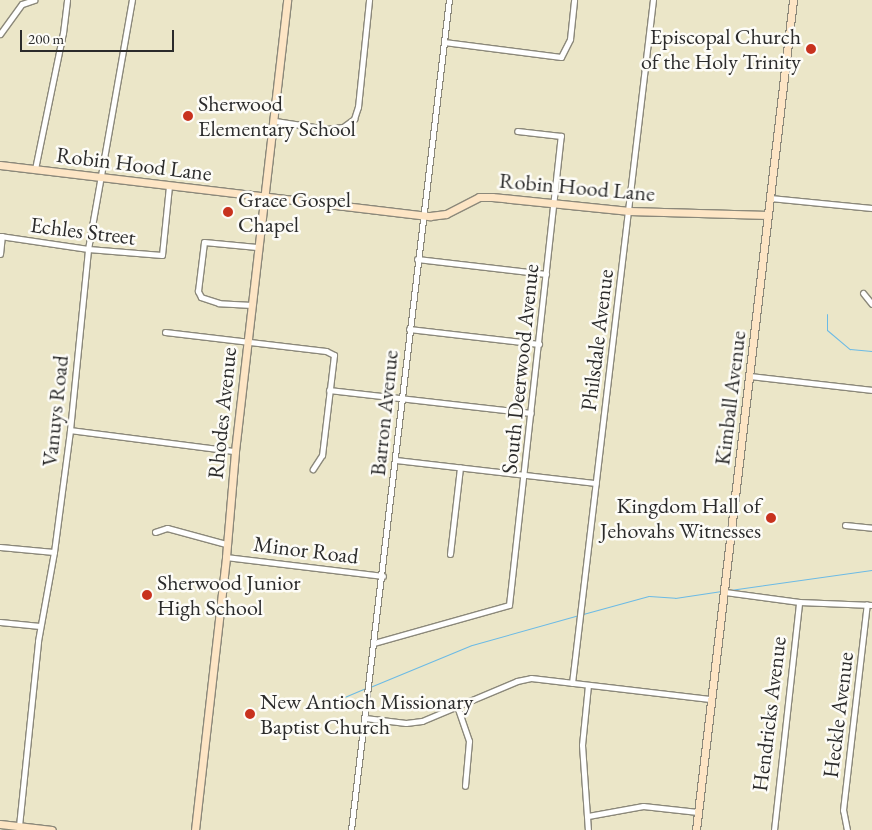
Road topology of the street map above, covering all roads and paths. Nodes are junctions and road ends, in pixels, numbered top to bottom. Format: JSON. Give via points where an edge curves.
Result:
{"nodes":[{"id":1,"x":34,"y":0,"type":"edge"},
{"id":2,"x":67,"y":0,"type":"edge"},
{"id":3,"x":132,"y":0,"type":"edge"},
{"id":4,"x":287,"y":0,"type":"edge"},
{"id":5,"x":369,"y":0,"type":"edge"},
{"id":6,"x":448,"y":0,"type":"edge"},
{"id":7,"x":574,"y":0,"type":"edge"},
{"id":8,"x":653,"y":0,"type":"edge"},
{"id":9,"x":794,"y":0,"type":"edge"},
{"id":10,"x":0,"y":34,"type":"edge"},
{"id":11,"x":444,"y":42,"type":"junction"},
{"id":12,"x":275,"y":121,"type":"junction"},
{"id":13,"x":517,"y":131,"type":"dead end"},
{"id":14,"x":0,"y":165,"type":"edge"},
{"id":15,"x":35,"y":169,"type":"junction"},
{"id":16,"x":102,"y":178,"type":"junction"},
{"id":17,"x":169,"y":186,"type":"junction"},
{"id":18,"x":263,"y":197,"type":"junction"},
{"id":19,"x":770,"y":198,"type":"junction"},
{"id":20,"x":553,"y":204,"type":"junction"},
{"id":21,"x":872,"y":208,"type":"edge"},
{"id":22,"x":629,"y":212,"type":"junction"},
{"id":23,"x":768,"y":215,"type":"junction"},
{"id":24,"x":422,"y":216,"type":"junction"},
{"id":25,"x":1,"y":236,"type":"edge"},
{"id":26,"x":257,"y":247,"type":"junction"},
{"id":27,"x":88,"y":249,"type":"junction"},
{"id":28,"x":0,"y":254,"type":"edge"},
{"id":29,"x":417,"y":259,"type":"junction"},
{"id":30,"x":546,"y":274,"type":"junction"},
{"id":31,"x":863,"y":293,"type":"dead end"},
{"id":32,"x":872,"y":304,"type":"edge"},
{"id":33,"x":252,"y":305,"type":"junction"},
{"id":34,"x":409,"y":329,"type":"junction"},
{"id":35,"x":165,"y":332,"type":"dead end"},
{"id":36,"x":248,"y":342,"type":"junction"},
{"id":37,"x":539,"y":344,"type":"junction"},
{"id":38,"x":750,"y":376,"type":"junction"},
{"id":39,"x":329,"y":390,"type":"junction"},
{"id":40,"x":872,"y":390,"type":"edge"},
{"id":41,"x":401,"y":398,"type":"junction"},
{"id":42,"x":531,"y":413,"type":"junction"},
{"id":43,"x":70,"y":430,"type":"junction"},
{"id":44,"x":235,"y":451,"type":"junction"},
{"id":45,"x":396,"y":460,"type":"junction"},
{"id":46,"x":460,"y":468,"type":"junction"},
{"id":47,"x":313,"y":469,"type":"dead end"},
{"id":48,"x":525,"y":474,"type":"junction"},
{"id":49,"x":596,"y":483,"type":"junction"},
{"id":50,"x":845,"y":525,"type":"dead end"},
{"id":51,"x":872,"y":528,"type":"edge"},
{"id":52,"x":155,"y":532,"type":"dead end"},
{"id":53,"x":226,"y":544,"type":"junction"},
{"id":54,"x":0,"y":547,"type":"edge"},
{"id":55,"x":54,"y":552,"type":"junction"},
{"id":56,"x":450,"y":554,"type":"dead end"},
{"id":57,"x":226,"y":557,"type":"junction"},
{"id":58,"x":382,"y":576,"type":"junction"},
{"id":59,"x":725,"y":592,"type":"junction"},
{"id":60,"x":799,"y":602,"type":"junction"},
{"id":61,"x":870,"y":605,"type":"edge"},
{"id":62,"x":0,"y":622,"type":"edge"},
{"id":63,"x":40,"y":626,"type":"junction"},
{"id":64,"x":374,"y":643,"type":"junction"},
{"id":65,"x":572,"y":683,"type":"junction"},
{"id":66,"x":588,"y":685,"type":"junction"},
{"id":67,"x":710,"y":699,"type":"junction"},
{"id":68,"x":456,"y":706,"type":"junction"},
{"id":69,"x":365,"y":718,"type":"junction"},
{"id":70,"x":465,"y":786,"type":"dead end"},
{"id":71,"x":698,"y":812,"type":"junction"},
{"id":72,"x":588,"y":816,"type":"junction"},
{"id":73,"x":0,"y":824,"type":"edge"},
{"id":74,"x":19,"y":826,"type":"junction"},
{"id":75,"x":52,"y":830,"type":"edge"},
{"id":76,"x":195,"y":830,"type":"edge"},
{"id":77,"x":351,"y":830,"type":"edge"},
{"id":78,"x":588,"y":830,"type":"edge"},
{"id":79,"x":696,"y":830,"type":"edge"},
{"id":80,"x":774,"y":830,"type":"edge"},
{"id":81,"x":847,"y":830,"type":"edge"}],
"edges":[{"from":1,"to":10,"type":"street","via":[[22,4]]},
{"from":2,"to":15,"type":"street"},
{"from":3,"to":16,"type":"street","name":"Vanuys Road"},
{"from":4,"to":12,"type":"main road","name":"Rhodes Avenue"},
{"from":5,"to":12,"type":"street","via":[[354,119],[343,127],[327,129]]},
{"from":6,"to":11,"type":"street","name":"Barron Avenue"},
{"from":7,"to":11,"type":"street","via":[[570,39],[561,57]]},
{"from":8,"to":22,"type":"street","name":"Philsdale Avenue"},
{"from":9,"to":19,"type":"main road","name":"Kimball Avenue"},
{"from":11,"to":24,"type":"street","name":"Barron Avenue"},
{"from":12,"to":18,"type":"main road","name":"Rhodes Avenue"},
{"from":13,"to":20,"type":"street","name":"South Deerwood Avenue","via":[[560,136]]},
{"from":14,"to":15,"type":"main road","name":"Robin Hood Lane"},
{"from":15,"to":16,"type":"main road","name":"Robin Hood Lane"},
{"from":16,"to":17,"type":"main road","name":"Robin Hood Lane"},
{"from":16,"to":27,"type":"street","name":"Vanuys Road"},
{"from":17,"to":18,"type":"main road","name":"Robin Hood Lane"},
{"from":17,"to":27,"type":"street","name":"Echles Street","via":[[162,255]]},
{"from":18,"to":24,"type":"main road","name":"Robin Hood Lane"},
{"from":18,"to":26,"type":"main road","name":"Rhodes Avenue"},
{"from":19,"to":21,"type":"street"},
{"from":19,"to":23,"type":"main road","name":"Kimball Avenue"},
{"from":20,"to":22,"type":"main road","name":"Robin Hood Lane"},
{"from":20,"to":24,"type":"main road","name":"Robin Hood Lane","via":[[479,197],[446,214]]},
{"from":20,"to":30,"type":"street","name":"South Deerwood Avenue"},
{"from":22,"to":23,"type":"main road","name":"Robin Hood Lane"},
{"from":22,"to":49,"type":"street","name":"Philsdale Avenue"},
{"from":23,"to":38,"type":"main road","name":"Kimball Avenue"},
{"from":24,"to":29,"type":"street","name":"Barron Avenue"},
{"from":25,"to":27,"type":"street","name":"Echles Street"},
{"from":25,"to":28,"type":"street"},
{"from":26,"to":33,"type":"main road","name":"Rhodes Avenue"},
{"from":26,"to":33,"type":"street","via":[[204,242],[198,291],[201,297],[219,303]]},
{"from":27,"to":43,"type":"street","name":"Vanuys Road"},
{"from":29,"to":30,"type":"street"},
{"from":29,"to":34,"type":"street","name":"Barron Avenue"},
{"from":30,"to":37,"type":"street","name":"South Deerwood Avenue"},
{"from":31,"to":32,"type":"street"},
{"from":33,"to":36,"type":"main road","name":"Rhodes Avenue"},
{"from":34,"to":37,"type":"street"},
{"from":34,"to":41,"type":"street","name":"Barron Avenue"},
{"from":35,"to":36,"type":"street"},
{"from":36,"to":39,"type":"street","via":[[326,351],[334,355]]},
{"from":36,"to":44,"type":"main road","name":"Rhodes Avenue"},
{"from":37,"to":42,"type":"street","name":"South Deerwood Avenue"},
{"from":38,"to":40,"type":"street"},
{"from":38,"to":59,"type":"main road","name":"Kimball Avenue"},
{"from":39,"to":41,"type":"street"},
{"from":39,"to":47,"type":"street","via":[[322,455]]},
{"from":41,"to":42,"type":"street"},
{"from":41,"to":45,"type":"street","name":"Barron Avenue"},
{"from":42,"to":48,"type":"street","name":"South Deerwood Avenue"},
{"from":43,"to":44,"type":"street"},
{"from":43,"to":55,"type":"street","name":"Vanuys Road"},
{"from":44,"to":53,"type":"main road","name":"Rhodes Avenue"},
{"from":45,"to":46,"type":"street"},
{"from":45,"to":58,"type":"street","name":"Barron Avenue"},
{"from":46,"to":48,"type":"street"},
{"from":46,"to":56,"type":"street"},
{"from":48,"to":49,"type":"street"},
{"from":48,"to":64,"type":"street","name":"South Deerwood Avenue","via":[[509,606]]},
{"from":49,"to":65,"type":"street","name":"Philsdale Avenue"},
{"from":50,"to":51,"type":"street"},
{"from":52,"to":53,"type":"street","via":[[167,528]]},
{"from":53,"to":57,"type":"main road","name":"Rhodes Avenue"},
{"from":54,"to":55,"type":"street"},
{"from":55,"to":63,"type":"street","name":"Vanuys Road"},
{"from":57,"to":58,"type":"street","name":"Minor Road"},
{"from":57,"to":76,"type":"main road","name":"Rhodes Avenue"},
{"from":58,"to":64,"type":"street","name":"Barron Avenue"},
{"from":59,"to":60,"type":"street"},
{"from":59,"to":67,"type":"main road","name":"Kimball Avenue"},
{"from":60,"to":61,"type":"street"},
{"from":60,"to":80,"type":"street","name":"Hendricks Avenue"},
{"from":61,"to":81,"type":"street","name":"Heckle Avenue","via":[[843,810]]},
{"from":62,"to":63,"type":"street"},
{"from":63,"to":74,"type":"street","name":"Vanuys Road"},
{"from":64,"to":69,"type":"street","name":"Barron Avenue"},
{"from":65,"to":66,"type":"street"},
{"from":65,"to":68,"type":"street","via":[[532,678]]},
{"from":66,"to":67,"type":"street"},
{"from":66,"to":72,"type":"street","via":[[582,745]]},
{"from":67,"to":71,"type":"main road","name":"Kimball Avenue"},
{"from":68,"to":69,"type":"street","via":[[422,720],[406,722]]},
{"from":68,"to":70,"type":"street","via":[[469,741]]},
{"from":69,"to":77,"type":"street","name":"Barron Avenue"},
{"from":71,"to":72,"type":"street","via":[[643,806]]},
{"from":71,"to":79,"type":"main road","name":"Kimball Avenue"},
{"from":72,"to":78,"type":"street"},
{"from":73,"to":74,"type":"main road"},
{"from":74,"to":75,"type":"main road"}]}
